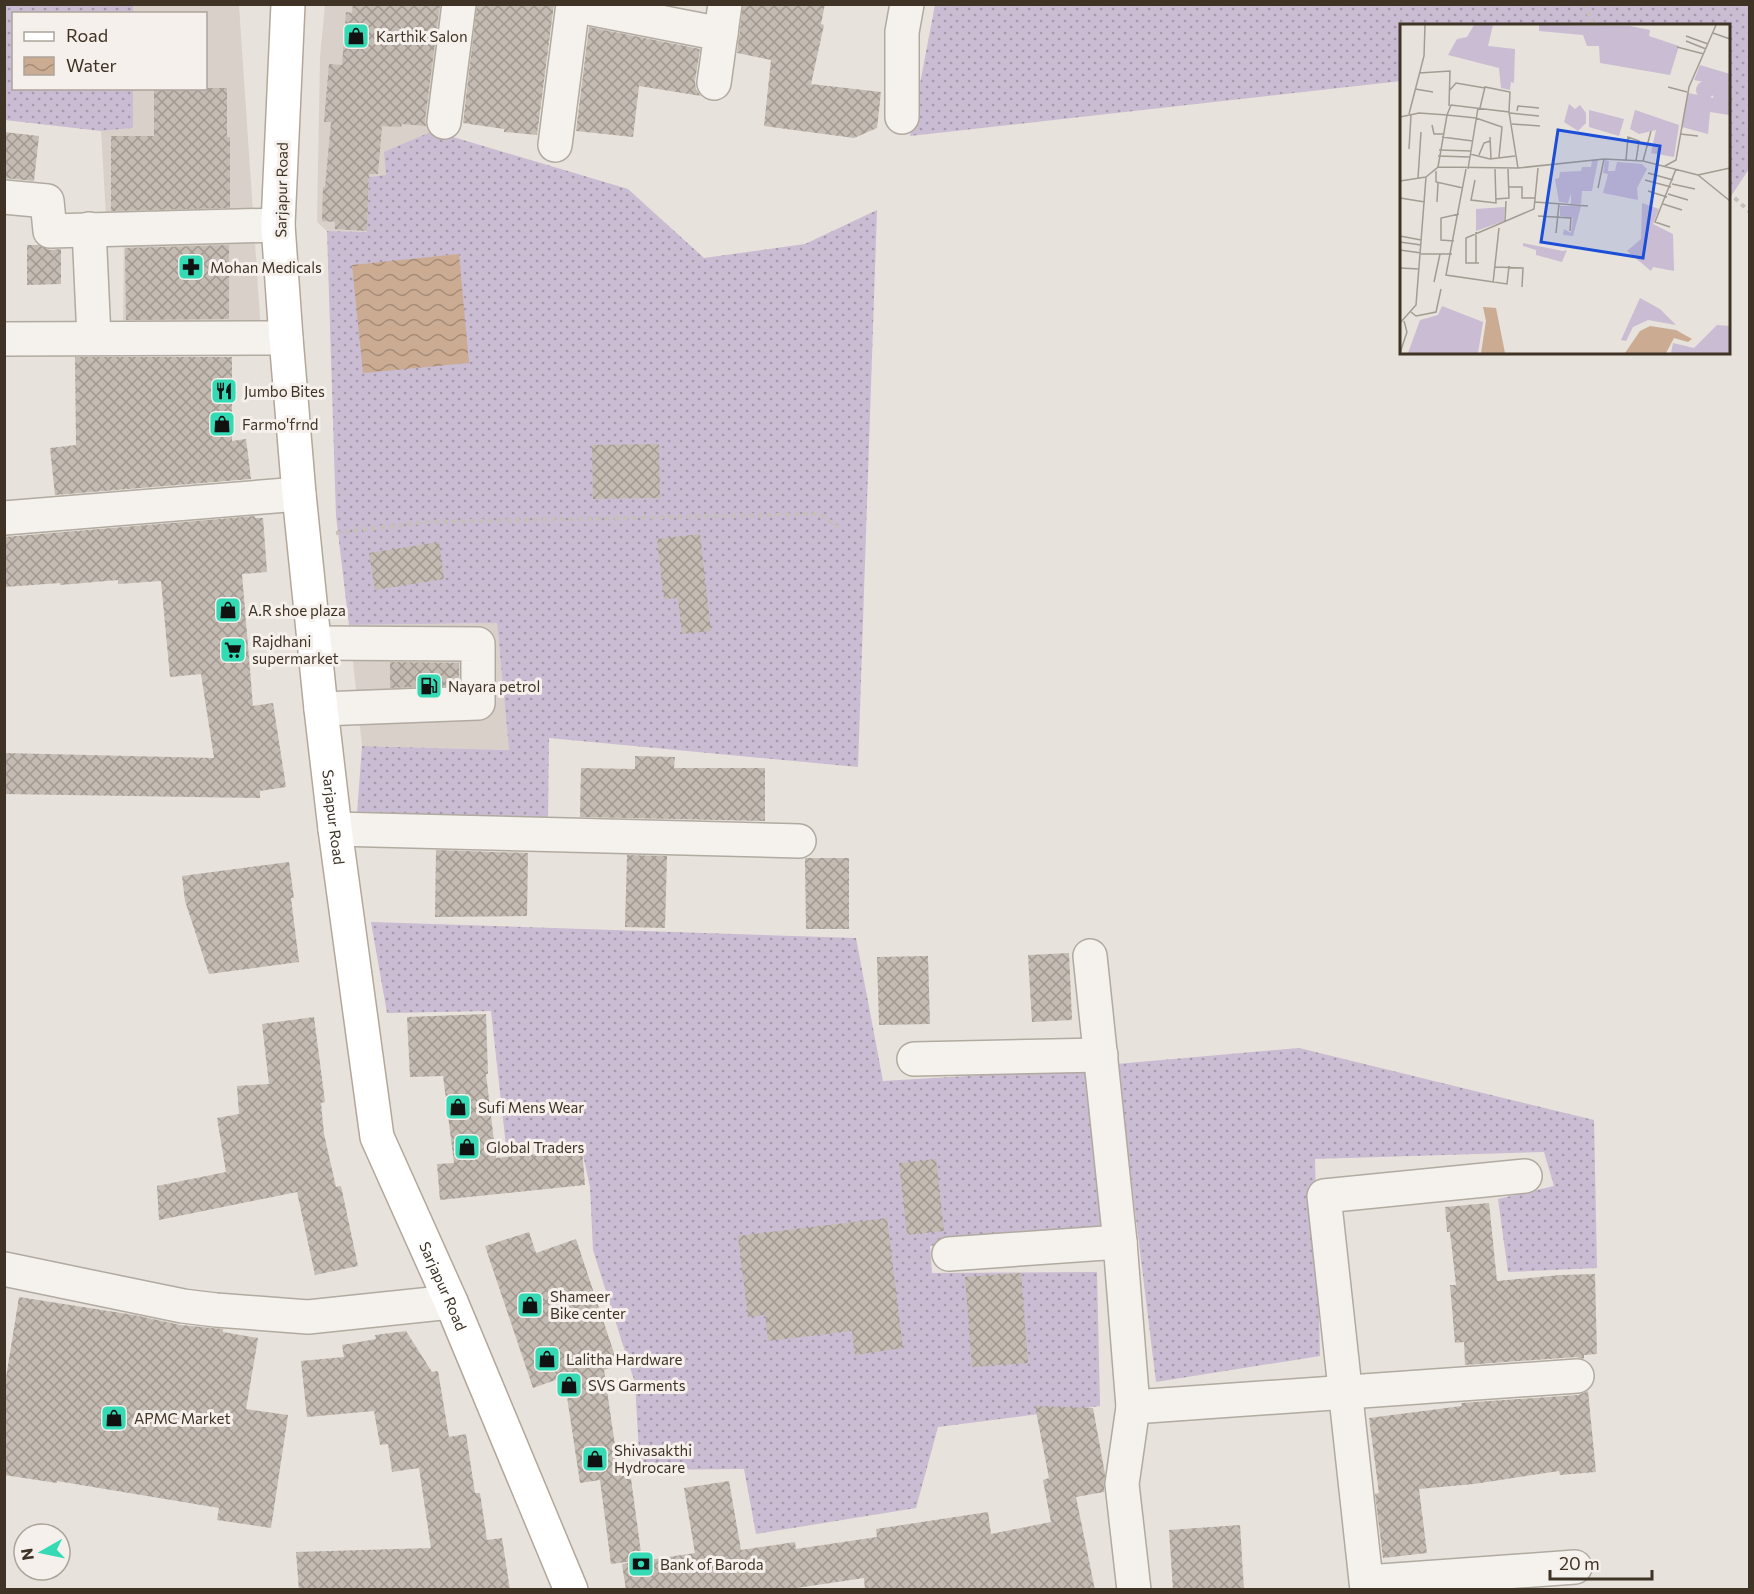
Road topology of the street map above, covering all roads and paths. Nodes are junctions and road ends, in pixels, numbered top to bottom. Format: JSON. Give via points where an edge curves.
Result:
{"nodes":[{"id":1,"x":288,"y":4,"type":"edge"},
{"id":2,"x":459,"y":4,"type":"edge"},
{"id":3,"x":907,"y":4,"type":"edge"},
{"id":4,"x":1584,"y":4,"type":"edge"},
{"id":5,"x":573,"y":5,"type":"edge"},
{"id":6,"x":723,"y":19,"type":"edge"},
{"id":7,"x":1593,"y":24,"type":"edge"},
{"id":8,"x":714,"y":83,"type":"dead end"},
{"id":9,"x":902,"y":117,"type":"dead end"},
{"id":10,"x":444,"y":122,"type":"dead end"},
{"id":11,"x":555,"y":145,"type":"dead end"},
{"id":12,"x":1730,"y":194,"type":"edge"},
{"id":13,"x":4,"y":197,"type":"edge"},
{"id":14,"x":1749,"y":212,"type":"edge"},
{"id":15,"x":278,"y":225,"type":"junction"},
{"id":16,"x":89,"y":230,"type":"junction"},
{"id":17,"x":94,"y":338,"type":"junction"},
{"id":18,"x":286,"y":338,"type":"junction"},
{"id":19,"x":4,"y":339,"type":"edge"},
{"id":20,"x":299,"y":494,"type":"junction"},
{"id":21,"x":4,"y":518,"type":"edge"},
{"id":22,"x":838,"y":526,"type":"dead end"},
{"id":23,"x":303,"y":537,"type":"junction"},
{"id":24,"x":314,"y":643,"type":"junction"},
{"id":25,"x":321,"y":709,"type":"junction"},
{"id":26,"x":335,"y":829,"type":"junction"},
{"id":27,"x":799,"y":842,"type":"dead end"},
{"id":28,"x":1090,"y":956,"type":"dead end"},
{"id":29,"x":1101,"y":1055,"type":"junction"},
{"id":30,"x":914,"y":1059,"type":"dead end"},
{"id":31,"x":1525,"y":1176,"type":"dead end"},
{"id":32,"x":1120,"y":1242,"type":"junction"},
{"id":33,"x":949,"y":1254,"type":"dead end"},
{"id":34,"x":4,"y":1269,"type":"edge"},
{"id":35,"x":451,"y":1302,"type":"junction"},
{"id":36,"x":1577,"y":1376,"type":"dead end"},
{"id":37,"x":1346,"y":1392,"type":"junction"},
{"id":38,"x":1133,"y":1407,"type":"junction"},
{"id":39,"x":1575,"y":1567,"type":"dead end"},
{"id":40,"x":1367,"y":1586,"type":"edge"},
{"id":41,"x":571,"y":1590,"type":"edge"},
{"id":42,"x":1134,"y":1590,"type":"edge"}],
"edges":[{"from":1,"to":15,"type":"main road","name":"Sarjapur Road"},
{"from":2,"to":10,"type":"street"},
{"from":3,"to":9,"type":"street","via":[[902,32]]},
{"from":4,"to":7,"type":"path"},
{"from":5,"to":6,"type":"street"},
{"from":5,"to":11,"type":"street"},
{"from":6,"to":8,"type":"street"},
{"from":12,"to":14,"type":"path"},
{"from":13,"to":16,"type":"street","via":[[47,201],[51,231]]},
{"from":15,"to":16,"type":"street"},
{"from":15,"to":18,"type":"main road","name":"Sarjapur Road"},
{"from":16,"to":17,"type":"street"},
{"from":17,"to":18,"type":"street"},
{"from":17,"to":19,"type":"street"},
{"from":18,"to":20,"type":"main road","name":"Sarjapur Road"},
{"from":20,"to":21,"type":"street"},
{"from":20,"to":23,"type":"main road","name":"Sarjapur Road"},
{"from":22,"to":23,"type":"path","via":[[820,514],[427,522]]},
{"from":23,"to":24,"type":"main road","name":"Sarjapur Road"},
{"from":24,"to":25,"type":"main road","name":"Sarjapur Road"},
{"from":24,"to":25,"type":"street","via":[[478,644],[478,703]]},
{"from":25,"to":26,"type":"main road","name":"Sarjapur Road"},
{"from":26,"to":27,"type":"street"},
{"from":26,"to":35,"type":"main road","name":"Sarjapur Road","via":[[377,1137]]},
{"from":28,"to":29,"type":"street"},
{"from":29,"to":30,"type":"street"},
{"from":29,"to":32,"type":"street"},
{"from":31,"to":37,"type":"street","via":[[1324,1196]]},
{"from":32,"to":33,"type":"street"},
{"from":32,"to":38,"type":"street"},
{"from":34,"to":35,"type":"street","via":[[183,1306],[239,1312],[308,1317]]},
{"from":35,"to":41,"type":"main road","name":"Sarjapur Road"},
{"from":36,"to":37,"type":"street"},
{"from":37,"to":38,"type":"street"},
{"from":37,"to":40,"type":"street"},
{"from":38,"to":42,"type":"street","via":[[1122,1484]]},
{"from":39,"to":40,"type":"street"}]}
